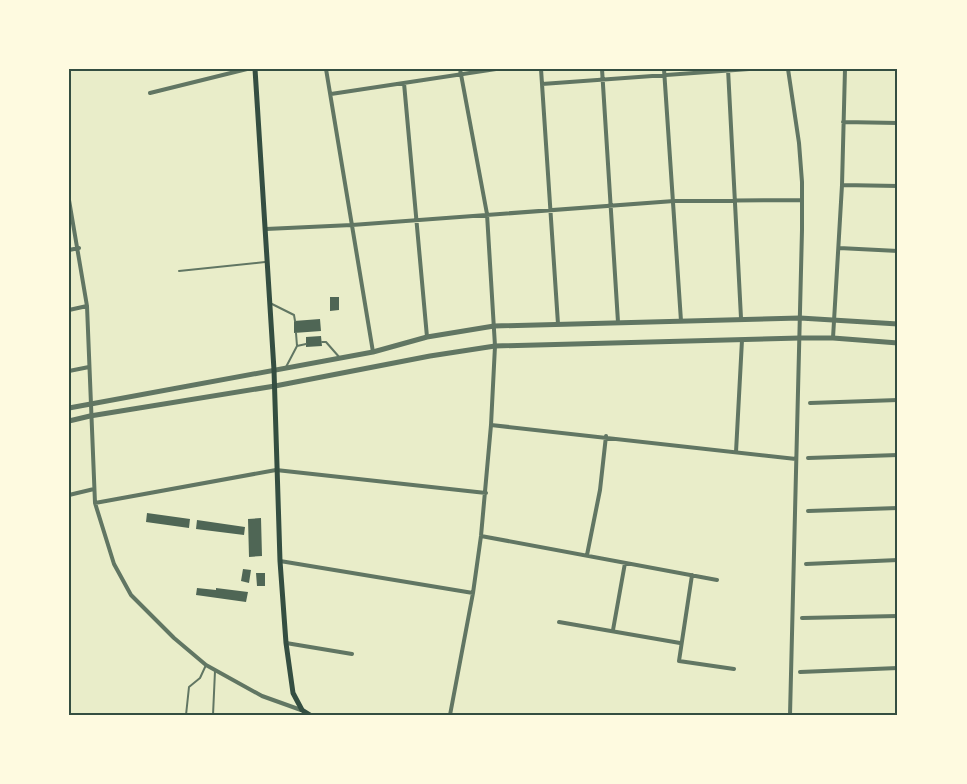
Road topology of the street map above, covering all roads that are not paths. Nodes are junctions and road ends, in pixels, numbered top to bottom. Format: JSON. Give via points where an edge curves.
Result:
{"nodes":[{"id":1,"x":247,"y":69,"type":"edge"},
{"id":2,"x":255,"y":69,"type":"edge"},
{"id":3,"x":326,"y":69,"type":"edge"},
{"id":4,"x":496,"y":69,"type":"edge"},
{"id":5,"x":541,"y":69,"type":"edge"},
{"id":6,"x":602,"y":69,"type":"edge"},
{"id":7,"x":728,"y":69,"type":"edge"},
{"id":8,"x":749,"y":69,"type":"edge"},
{"id":9,"x":788,"y":69,"type":"edge"},
{"id":10,"x":845,"y":69,"type":"edge"},
{"id":11,"x":460,"y":72,"type":"edge"},
{"id":12,"x":664,"y":72,"type":"edge"},
{"id":13,"x":603,"y":79,"type":"junction"},
{"id":14,"x":404,"y":83,"type":"junction"},
{"id":15,"x":542,"y":84,"type":"junction"},
{"id":16,"x":150,"y":93,"type":"dead end"},
{"id":17,"x":331,"y":94,"type":"junction"},
{"id":18,"x":843,"y":122,"type":"junction"},
{"id":19,"x":898,"y":123,"type":"edge"},
{"id":20,"x":842,"y":185,"type":"junction"},
{"id":21,"x":898,"y":186,"type":"edge"},
{"id":22,"x":69,"y":200,"type":"edge"},
{"id":23,"x":734,"y":200,"type":"junction"},
{"id":24,"x":802,"y":200,"type":"junction"},
{"id":25,"x":674,"y":201,"type":"junction"},
{"id":26,"x":610,"y":206,"type":"junction"},
{"id":27,"x":551,"y":210,"type":"junction"},
{"id":28,"x":487,"y":214,"type":"junction"},
{"id":29,"x":417,"y":220,"type":"junction"},
{"id":30,"x":351,"y":225,"type":"junction"},
{"id":31,"x":266,"y":229,"type":"junction"},
{"id":32,"x":79,"y":248,"type":"junction"},
{"id":33,"x":839,"y":248,"type":"junction"},
{"id":34,"x":69,"y":250,"type":"edge"},
{"id":35,"x":898,"y":251,"type":"edge"},
{"id":36,"x":268,"y":262,"type":"junction"},
{"id":37,"x":179,"y":271,"type":"dead end"},
{"id":38,"x":270,"y":303,"type":"junction"},
{"id":39,"x":87,"y":306,"type":"junction"},
{"id":40,"x":69,"y":310,"type":"edge"},
{"id":41,"x":741,"y":318,"type":"junction"},
{"id":42,"x":800,"y":318,"type":"junction"},
{"id":43,"x":834,"y":320,"type":"junction"},
{"id":44,"x":295,"y":321,"type":"dead end"},
{"id":45,"x":681,"y":321,"type":"junction"},
{"id":46,"x":618,"y":322,"type":"junction"},
{"id":47,"x":558,"y":324,"type":"junction"},
{"id":48,"x":898,"y":324,"type":"edge"},
{"id":49,"x":494,"y":326,"type":"junction"},
{"id":50,"x":296,"y":333,"type":"dead end"},
{"id":51,"x":427,"y":337,"type":"junction"},
{"id":52,"x":800,"y":338,"type":"junction"},
{"id":53,"x":833,"y":338,"type":"junction"},
{"id":54,"x":742,"y":340,"type":"junction"},
{"id":55,"x":322,"y":342,"type":"dead end"},
{"id":56,"x":898,"y":343,"type":"edge"},
{"id":57,"x":306,"y":344,"type":"dead end"},
{"id":58,"x":297,"y":346,"type":"junction"},
{"id":59,"x":495,"y":346,"type":"junction"},
{"id":60,"x":373,"y":352,"type":"junction"},
{"id":61,"x":340,"y":358,"type":"junction"},
{"id":62,"x":88,"y":367,"type":"junction"},
{"id":63,"x":285,"y":368,"type":"junction"},
{"id":64,"x":274,"y":370,"type":"junction"},
{"id":65,"x":69,"y":371,"type":"edge"},
{"id":66,"x":274,"y":386,"type":"junction"},
{"id":67,"x":898,"y":400,"type":"edge"},
{"id":68,"x":810,"y":403,"type":"dead end"},
{"id":69,"x":90,"y":404,"type":"junction"},
{"id":70,"x":69,"y":408,"type":"edge"},
{"id":71,"x":90,"y":416,"type":"junction"},
{"id":72,"x":69,"y":421,"type":"edge"},
{"id":73,"x":491,"y":425,"type":"junction"},
{"id":74,"x":606,"y":436,"type":"junction"},
{"id":75,"x":736,"y":452,"type":"junction"},
{"id":76,"x":898,"y":455,"type":"edge"},
{"id":77,"x":808,"y":458,"type":"dead end"},
{"id":78,"x":796,"y":459,"type":"junction"},
{"id":79,"x":276,"y":470,"type":"junction"},
{"id":80,"x":94,"y":489,"type":"junction"},
{"id":81,"x":486,"y":493,"type":"junction"},
{"id":82,"x":69,"y":495,"type":"edge"},
{"id":83,"x":95,"y":503,"type":"junction"},
{"id":84,"x":898,"y":508,"type":"edge"},
{"id":85,"x":808,"y":511,"type":"dead end"},
{"id":86,"x":481,"y":536,"type":"junction"},
{"id":87,"x":587,"y":555,"type":"junction"},
{"id":88,"x":898,"y":560,"type":"edge"},
{"id":89,"x":280,"y":561,"type":"junction"},
{"id":90,"x":625,"y":563,"type":"junction"},
{"id":91,"x":806,"y":564,"type":"dead end"},
{"id":92,"x":692,"y":575,"type":"junction"},
{"id":93,"x":717,"y":580,"type":"dead end"},
{"id":94,"x":473,"y":593,"type":"junction"},
{"id":95,"x":898,"y":616,"type":"edge"},
{"id":96,"x":802,"y":618,"type":"dead end"},
{"id":97,"x":559,"y":622,"type":"dead end"},
{"id":98,"x":613,"y":630,"type":"junction"},
{"id":99,"x":286,"y":643,"type":"junction"},
{"id":100,"x":680,"y":643,"type":"junction"},
{"id":101,"x":352,"y":654,"type":"dead end"},
{"id":102,"x":207,"y":665,"type":"junction"},
{"id":103,"x":898,"y":668,"type":"edge"},
{"id":104,"x":734,"y":669,"type":"dead end"},
{"id":105,"x":215,"y":671,"type":"junction"},
{"id":106,"x":800,"y":672,"type":"dead end"},
{"id":107,"x":302,"y":710,"type":"junction"},
{"id":108,"x":186,"y":715,"type":"edge"},
{"id":109,"x":213,"y":715,"type":"edge"},
{"id":110,"x":310,"y":715,"type":"edge"},
{"id":111,"x":450,"y":715,"type":"edge"},
{"id":112,"x":790,"y":715,"type":"edge"}],
"edges":[{"from":1,"to":16,"type":"street"},
{"from":2,"to":31,"type":"main road"},
{"from":3,"to":17,"type":"street"},
{"from":4,"to":11,"type":"street"},
{"from":5,"to":15,"type":"street"},
{"from":6,"to":13,"type":"street"},
{"from":7,"to":8,"type":"street"},
{"from":7,"to":12,"type":"street"},
{"from":7,"to":23,"type":"street"},
{"from":9,"to":24,"type":"street","via":[[799,143]]},
{"from":10,"to":18,"type":"street"},
{"from":11,"to":14,"type":"street"},
{"from":11,"to":28,"type":"street"},
{"from":12,"to":13,"type":"street"},
{"from":12,"to":25,"type":"street"},
{"from":13,"to":15,"type":"street"},
{"from":13,"to":26,"type":"street"},
{"from":14,"to":17,"type":"street"},
{"from":14,"to":29,"type":"street"},
{"from":15,"to":27,"type":"street"},
{"from":17,"to":30,"type":"street"},
{"from":18,"to":19,"type":"street"},
{"from":18,"to":20,"type":"street"},
{"from":20,"to":21,"type":"street"},
{"from":20,"to":33,"type":"street"},
{"from":22,"to":32,"type":"street"},
{"from":23,"to":24,"type":"street"},
{"from":23,"to":25,"type":"street"},
{"from":23,"to":41,"type":"street"},
{"from":24,"to":42,"type":"street"},
{"from":25,"to":26,"type":"street"},
{"from":25,"to":45,"type":"street"},
{"from":26,"to":27,"type":"street"},
{"from":26,"to":46,"type":"street"},
{"from":27,"to":28,"type":"street"},
{"from":27,"to":47,"type":"street"},
{"from":28,"to":29,"type":"street"},
{"from":28,"to":49,"type":"street"},
{"from":29,"to":30,"type":"street"},
{"from":29,"to":51,"type":"street"},
{"from":30,"to":31,"type":"street"},
{"from":30,"to":60,"type":"street"},
{"from":31,"to":36,"type":"main road"},
{"from":32,"to":34,"type":"street"},
{"from":32,"to":39,"type":"street"},
{"from":33,"to":35,"type":"street"},
{"from":33,"to":43,"type":"street"},
{"from":36,"to":37,"type":"lane"},
{"from":36,"to":38,"type":"main road"},
{"from":38,"to":44,"type":"lane","via":[[294,315]]},
{"from":38,"to":64,"type":"main road"},
{"from":39,"to":40,"type":"street"},
{"from":39,"to":62,"type":"street"},
{"from":41,"to":42,"type":"street"},
{"from":41,"to":45,"type":"street"},
{"from":42,"to":43,"type":"street"},
{"from":42,"to":52,"type":"street"},
{"from":43,"to":48,"type":"street"},
{"from":43,"to":53,"type":"street"},
{"from":45,"to":46,"type":"street"},
{"from":46,"to":47,"type":"street"},
{"from":47,"to":49,"type":"street"},
{"from":49,"to":51,"type":"street"},
{"from":49,"to":59,"type":"street"},
{"from":50,"to":58,"type":"lane"},
{"from":51,"to":60,"type":"street"},
{"from":52,"to":53,"type":"street"},
{"from":52,"to":54,"type":"street"},
{"from":52,"to":78,"type":"street"},
{"from":53,"to":56,"type":"street"},
{"from":54,"to":59,"type":"street"},
{"from":54,"to":75,"type":"street"},
{"from":55,"to":61,"type":"lane"},
{"from":57,"to":58,"type":"lane"},
{"from":58,"to":63,"type":"lane"},
{"from":59,"to":66,"type":"street"},
{"from":59,"to":73,"type":"street"},
{"from":60,"to":61,"type":"street"},
{"from":61,"to":63,"type":"street"},
{"from":62,"to":65,"type":"street"},
{"from":62,"to":69,"type":"street"},
{"from":63,"to":64,"type":"street"},
{"from":64,"to":66,"type":"main road"},
{"from":64,"to":69,"type":"street"},
{"from":66,"to":71,"type":"street"},
{"from":66,"to":79,"type":"main road"},
{"from":67,"to":68,"type":"street"},
{"from":69,"to":70,"type":"street"},
{"from":69,"to":71,"type":"street"},
{"from":71,"to":72,"type":"street"},
{"from":71,"to":80,"type":"street"},
{"from":73,"to":74,"type":"street"},
{"from":73,"to":81,"type":"street"},
{"from":74,"to":75,"type":"street"},
{"from":74,"to":87,"type":"street"},
{"from":75,"to":78,"type":"street"},
{"from":76,"to":77,"type":"street"},
{"from":78,"to":112,"type":"street"},
{"from":79,"to":81,"type":"street"},
{"from":79,"to":83,"type":"street"},
{"from":79,"to":89,"type":"main road"},
{"from":80,"to":82,"type":"street"},
{"from":80,"to":83,"type":"street"},
{"from":81,"to":86,"type":"street"},
{"from":83,"to":102,"type":"street","via":[[114,564],[131,595]]},
{"from":84,"to":85,"type":"street"},
{"from":86,"to":87,"type":"street"},
{"from":86,"to":94,"type":"street"},
{"from":87,"to":90,"type":"street"},
{"from":88,"to":91,"type":"street"},
{"from":89,"to":94,"type":"street"},
{"from":89,"to":99,"type":"main road"},
{"from":90,"to":92,"type":"street"},
{"from":90,"to":98,"type":"street"},
{"from":92,"to":93,"type":"street"},
{"from":92,"to":100,"type":"street"},
{"from":94,"to":111,"type":"street"},
{"from":95,"to":96,"type":"street"},
{"from":97,"to":98,"type":"street"},
{"from":98,"to":100,"type":"street"},
{"from":99,"to":101,"type":"street"},
{"from":99,"to":107,"type":"main road","via":[[293,693]]},
{"from":100,"to":104,"type":"street","via":[[680,662]]},
{"from":102,"to":105,"type":"street"},
{"from":102,"to":108,"type":"lane","via":[[189,687]]},
{"from":103,"to":106,"type":"street"},
{"from":105,"to":107,"type":"street","via":[[262,696]]},
{"from":105,"to":109,"type":"lane"},
{"from":107,"to":110,"type":"main road"}]}
